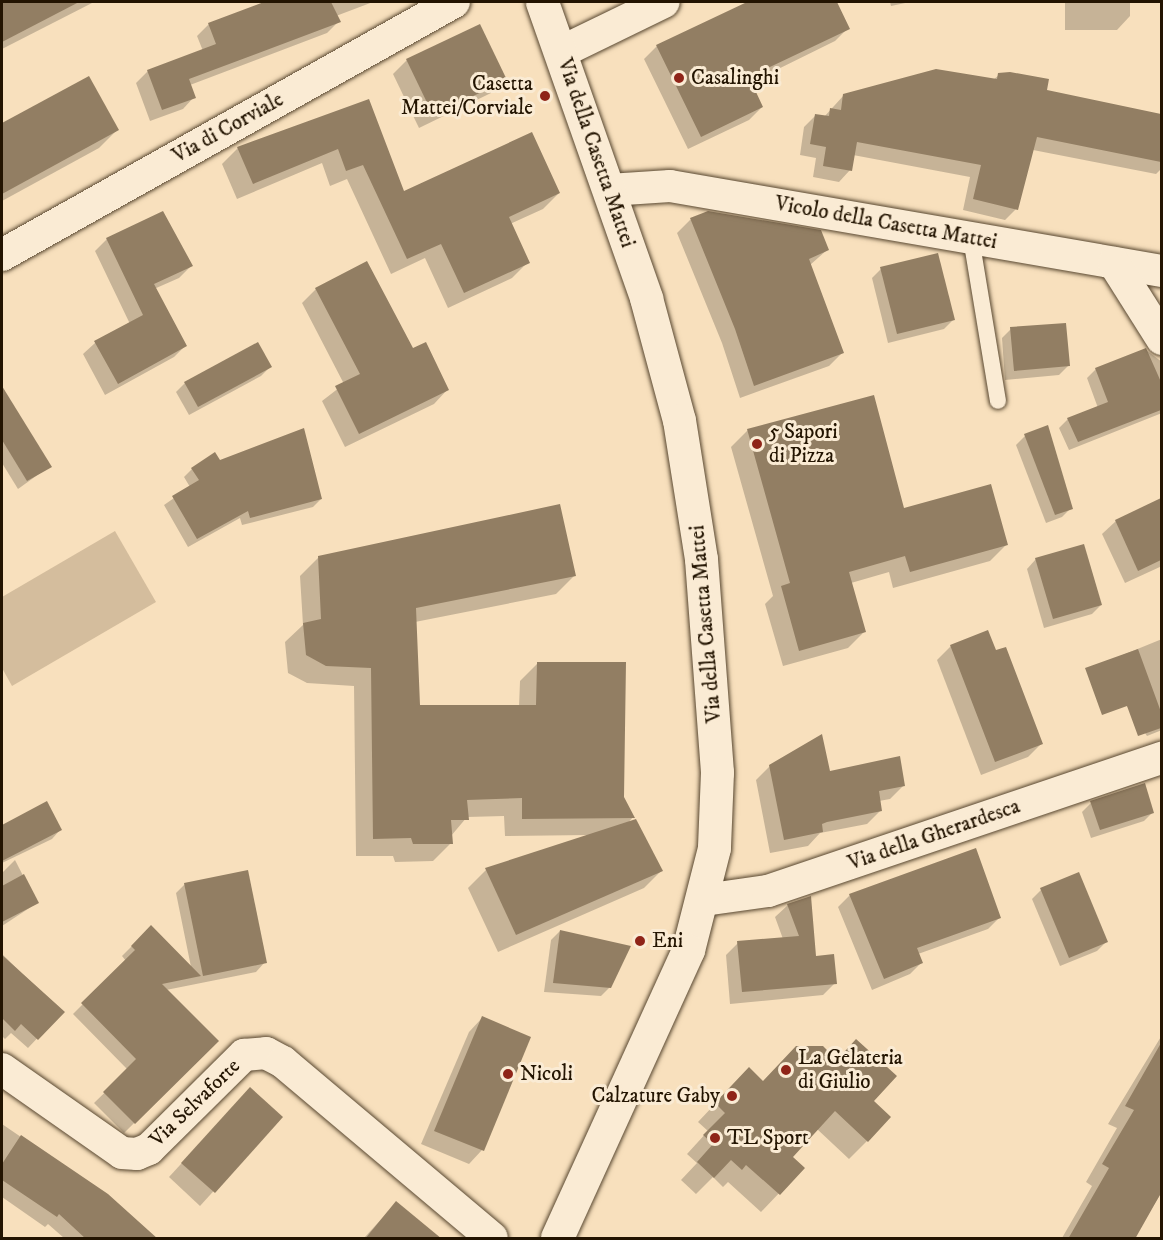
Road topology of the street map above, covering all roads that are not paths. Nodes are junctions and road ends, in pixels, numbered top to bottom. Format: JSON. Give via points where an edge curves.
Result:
{"nodes":[{"id":1,"x":454,"y":2,"type":"edge"},
{"id":2,"x":542,"y":2,"type":"edge"},
{"id":3,"x":664,"y":2,"type":"edge"},
{"id":4,"x":561,"y":52,"type":"junction"},
{"id":5,"x":609,"y":190,"type":"junction"},
{"id":6,"x":970,"y":238,"type":"junction"},
{"id":7,"x":2,"y":255,"type":"edge"},
{"id":8,"x":1114,"y":263,"type":"junction"},
{"id":9,"x":1161,"y":271,"type":"edge"},
{"id":10,"x":1161,"y":339,"type":"edge"},
{"id":11,"x":998,"y":401,"type":"dead end"},
{"id":12,"x":1161,"y":758,"type":"edge"},
{"id":13,"x":704,"y":900,"type":"junction"},
{"id":14,"x":2,"y":1070,"type":"edge"},
{"id":15,"x":492,"y":1239,"type":"edge"},
{"id":16,"x":557,"y":1239,"type":"edge"}],
"edges":[{"from":1,"to":7,"type":"street","name":"Via di Corviale"},
{"from":2,"to":4,"type":"main road","name":"Via della Casetta Mattei"},
{"from":3,"to":4,"type":"street"},
{"from":4,"to":5,"type":"main road","name":"Via della Casetta Mattei"},
{"from":5,"to":6,"type":"street","name":"Vicolo della Casetta Mattei","via":[[670,186]]},
{"from":5,"to":13,"type":"main road","name":"Via della Casetta Mattei","via":[[646,298],[671,389],[701,559],[717,772],[714,848]]},
{"from":6,"to":8,"type":"street","name":"Vicolo della Casetta Mattei"},
{"from":6,"to":11,"type":"lane"},
{"from":8,"to":9,"type":"street","name":"Vicolo della Casetta Mattei"},
{"from":8,"to":10,"type":"street"},
{"from":12,"to":13,"type":"street","name":"Via della Gherardesca","via":[[768,891]]},
{"from":13,"to":16,"type":"main road","name":"Via della Casetta Mattei","via":[[665,1008],[579,1182]]},
{"from":14,"to":15,"type":"street","name":"Via Selvaforte","via":[[114,1148],[136,1154],[149,1149],[244,1055],[266,1053],[283,1062]]}]}
